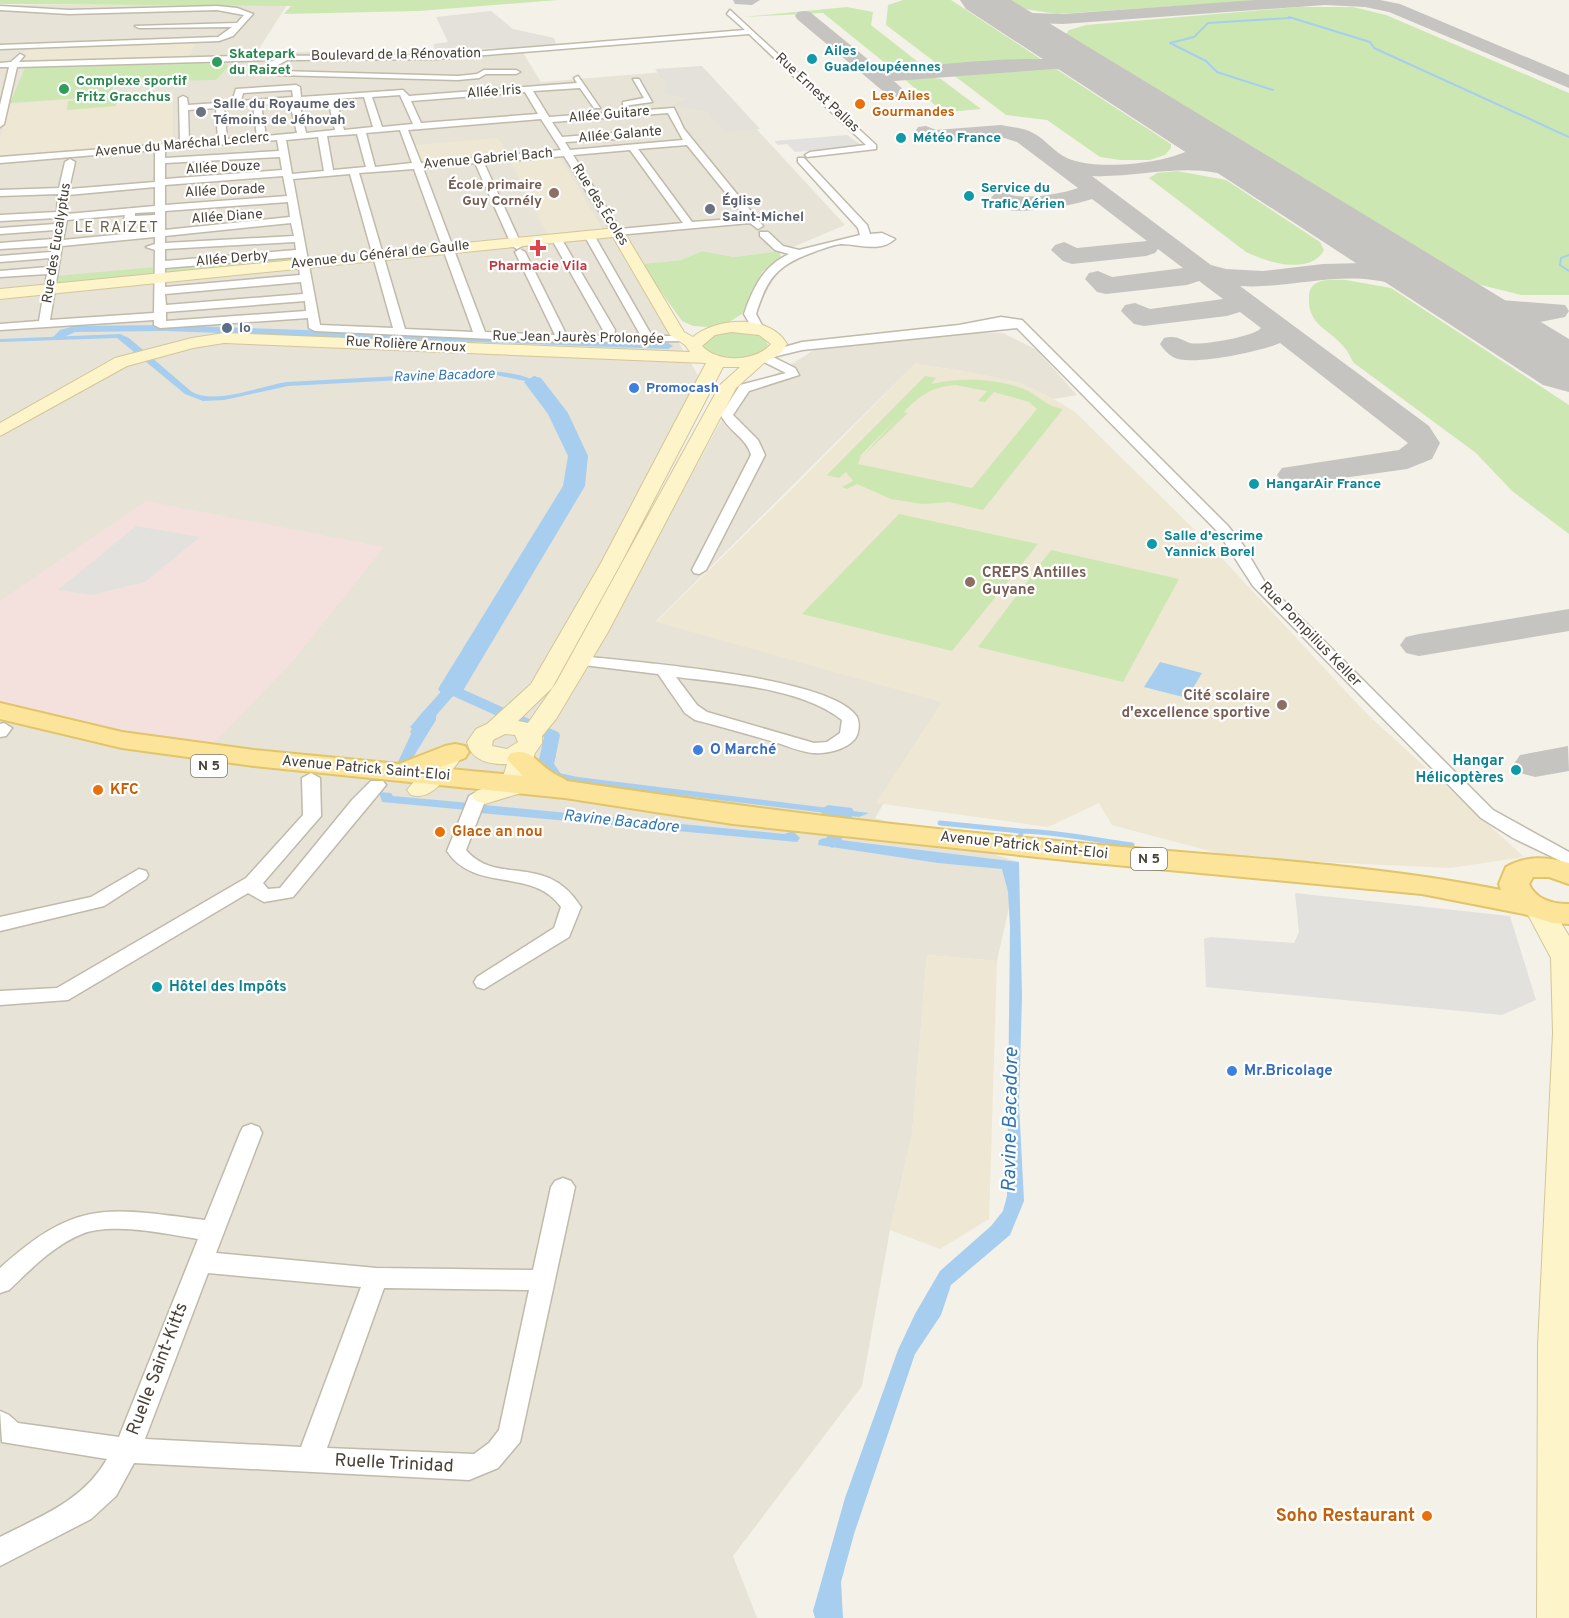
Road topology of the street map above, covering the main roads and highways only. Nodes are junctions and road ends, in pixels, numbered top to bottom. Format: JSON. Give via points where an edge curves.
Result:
{"nodes":[{"id":1,"x":617,"y":232,"type":"joint"},
{"id":2,"x":0,"y":294,"type":"edge"},
{"id":3,"x":670,"y":322,"type":"junction"},
{"id":4,"x":710,"y":331,"type":"junction"},
{"id":5,"x":690,"y":342,"type":"junction"},
{"id":6,"x":656,"y":356,"type":"junction"},
{"id":7,"x":765,"y":356,"type":"junction"},
{"id":8,"x":710,"y":359,"type":"junction"},
{"id":9,"x":0,"y":431,"type":"edge"},
{"id":10,"x":1,"y":725,"type":"edge"},
{"id":11,"x":499,"y":726,"type":"junction"},
{"id":12,"x":528,"y":748,"type":"junction"},
{"id":13,"x":455,"y":753,"type":"joint"},
{"id":14,"x":406,"y":781,"type":"junction"},
{"id":15,"x":477,"y":802,"type":"junction"},
{"id":16,"x":733,"y":815,"type":"junction"},
{"id":17,"x":1569,"y":874,"type":"edge"},
{"id":18,"x":1514,"y":878,"type":"junction"},
{"id":19,"x":1422,"y":884,"type":"junction"},
{"id":20,"x":1536,"y":907,"type":"junction"},
{"id":21,"x":1569,"y":914,"type":"edge"},
{"id":22,"x":1567,"y":952,"type":"edge"},
{"id":23,"x":1558,"y":1618,"type":"edge"}],
"edges":[{"from":1,"to":2,"type":"main road","name":"Avenue du Général de Gaulle","via":[[556,238],[518,247],[379,256]]},
{"from":1,"to":3,"type":"main road","name":"Rue des Écoles"},
{"from":3,"to":4,"type":"main road"},
{"from":3,"to":5,"type":"main road","name":"Rue des Écoles"},
{"from":4,"to":5,"type":"main road","name":"Rue Rolière Arnoux"},
{"from":4,"to":7,"type":"main road","via":[[760,326],[778,344]]},
{"from":5,"to":6,"type":"main road","name":"Rue Rolière Arnoux"},
{"from":5,"to":8,"type":"main road","name":"Rue des Écoles"},
{"from":6,"to":8,"type":"main road","name":"Rue Rolière Arnoux"},
{"from":6,"to":9,"type":"main road","name":"Rue Rolière Arnoux","via":[[224,338],[122,362]]},
{"from":7,"to":8,"type":"main road","name":"Rue Rolière Arnoux","via":[[734,362]]},
{"from":7,"to":12,"type":"main road","via":[[729,385],[581,662]]},
{"from":8,"to":11,"type":"main road","via":[[714,369],[570,636],[540,688]]},
{"from":10,"to":14,"type":"main road","name":"Avenue Patrick Saint-Eloi","number":"N 5"},
{"from":10,"to":14,"type":"main road","name":"Avenue Patrick Saint-Eloi","number":"N 5","via":[[312,790]]},
{"from":11,"to":12,"type":"main road","via":[[479,746],[490,755],[511,756]]},
{"from":11,"to":13,"type":"main road"},
{"from":12,"to":14,"type":"main road","name":"Avenue Patrick Saint-Eloi","number":"N 5"},
{"from":12,"to":15,"type":"main road","via":[[509,790]]},
{"from":12,"to":16,"type":"main road","name":"Avenue Patrick Saint-Eloi","number":"N 5","via":[[565,789]]},
{"from":13,"to":14,"type":"main road"},
{"from":14,"to":15,"type":"main road","name":"Avenue Patrick Saint-Eloi","number":"N 5"},
{"from":15,"to":16,"type":"main road","name":"Avenue Patrick Saint-Eloi","number":"N 5"},
{"from":16,"to":19,"type":"main road","name":"Avenue Patrick Saint-Eloi","number":"N 5"},
{"from":17,"to":18,"type":"main road","name":"Avenue Patrick Saint-Eloi","via":[[1537,867],[1522,870]]},
{"from":18,"to":19,"type":"main road","name":"Avenue Patrick Saint-Eloi","number":"N 5"},
{"from":18,"to":20,"type":"main road","via":[[1519,895]]},
{"from":19,"to":20,"type":"main road","name":"Avenue Patrick Saint-Eloi","number":"N 5"},
{"from":20,"to":21,"type":"main road","name":"Avenue Patrick Saint-Eloi"},
{"from":20,"to":22,"type":"main road"},
{"from":22,"to":23,"type":"main road","via":[[1568,1041],[1557,1346]]}]}
